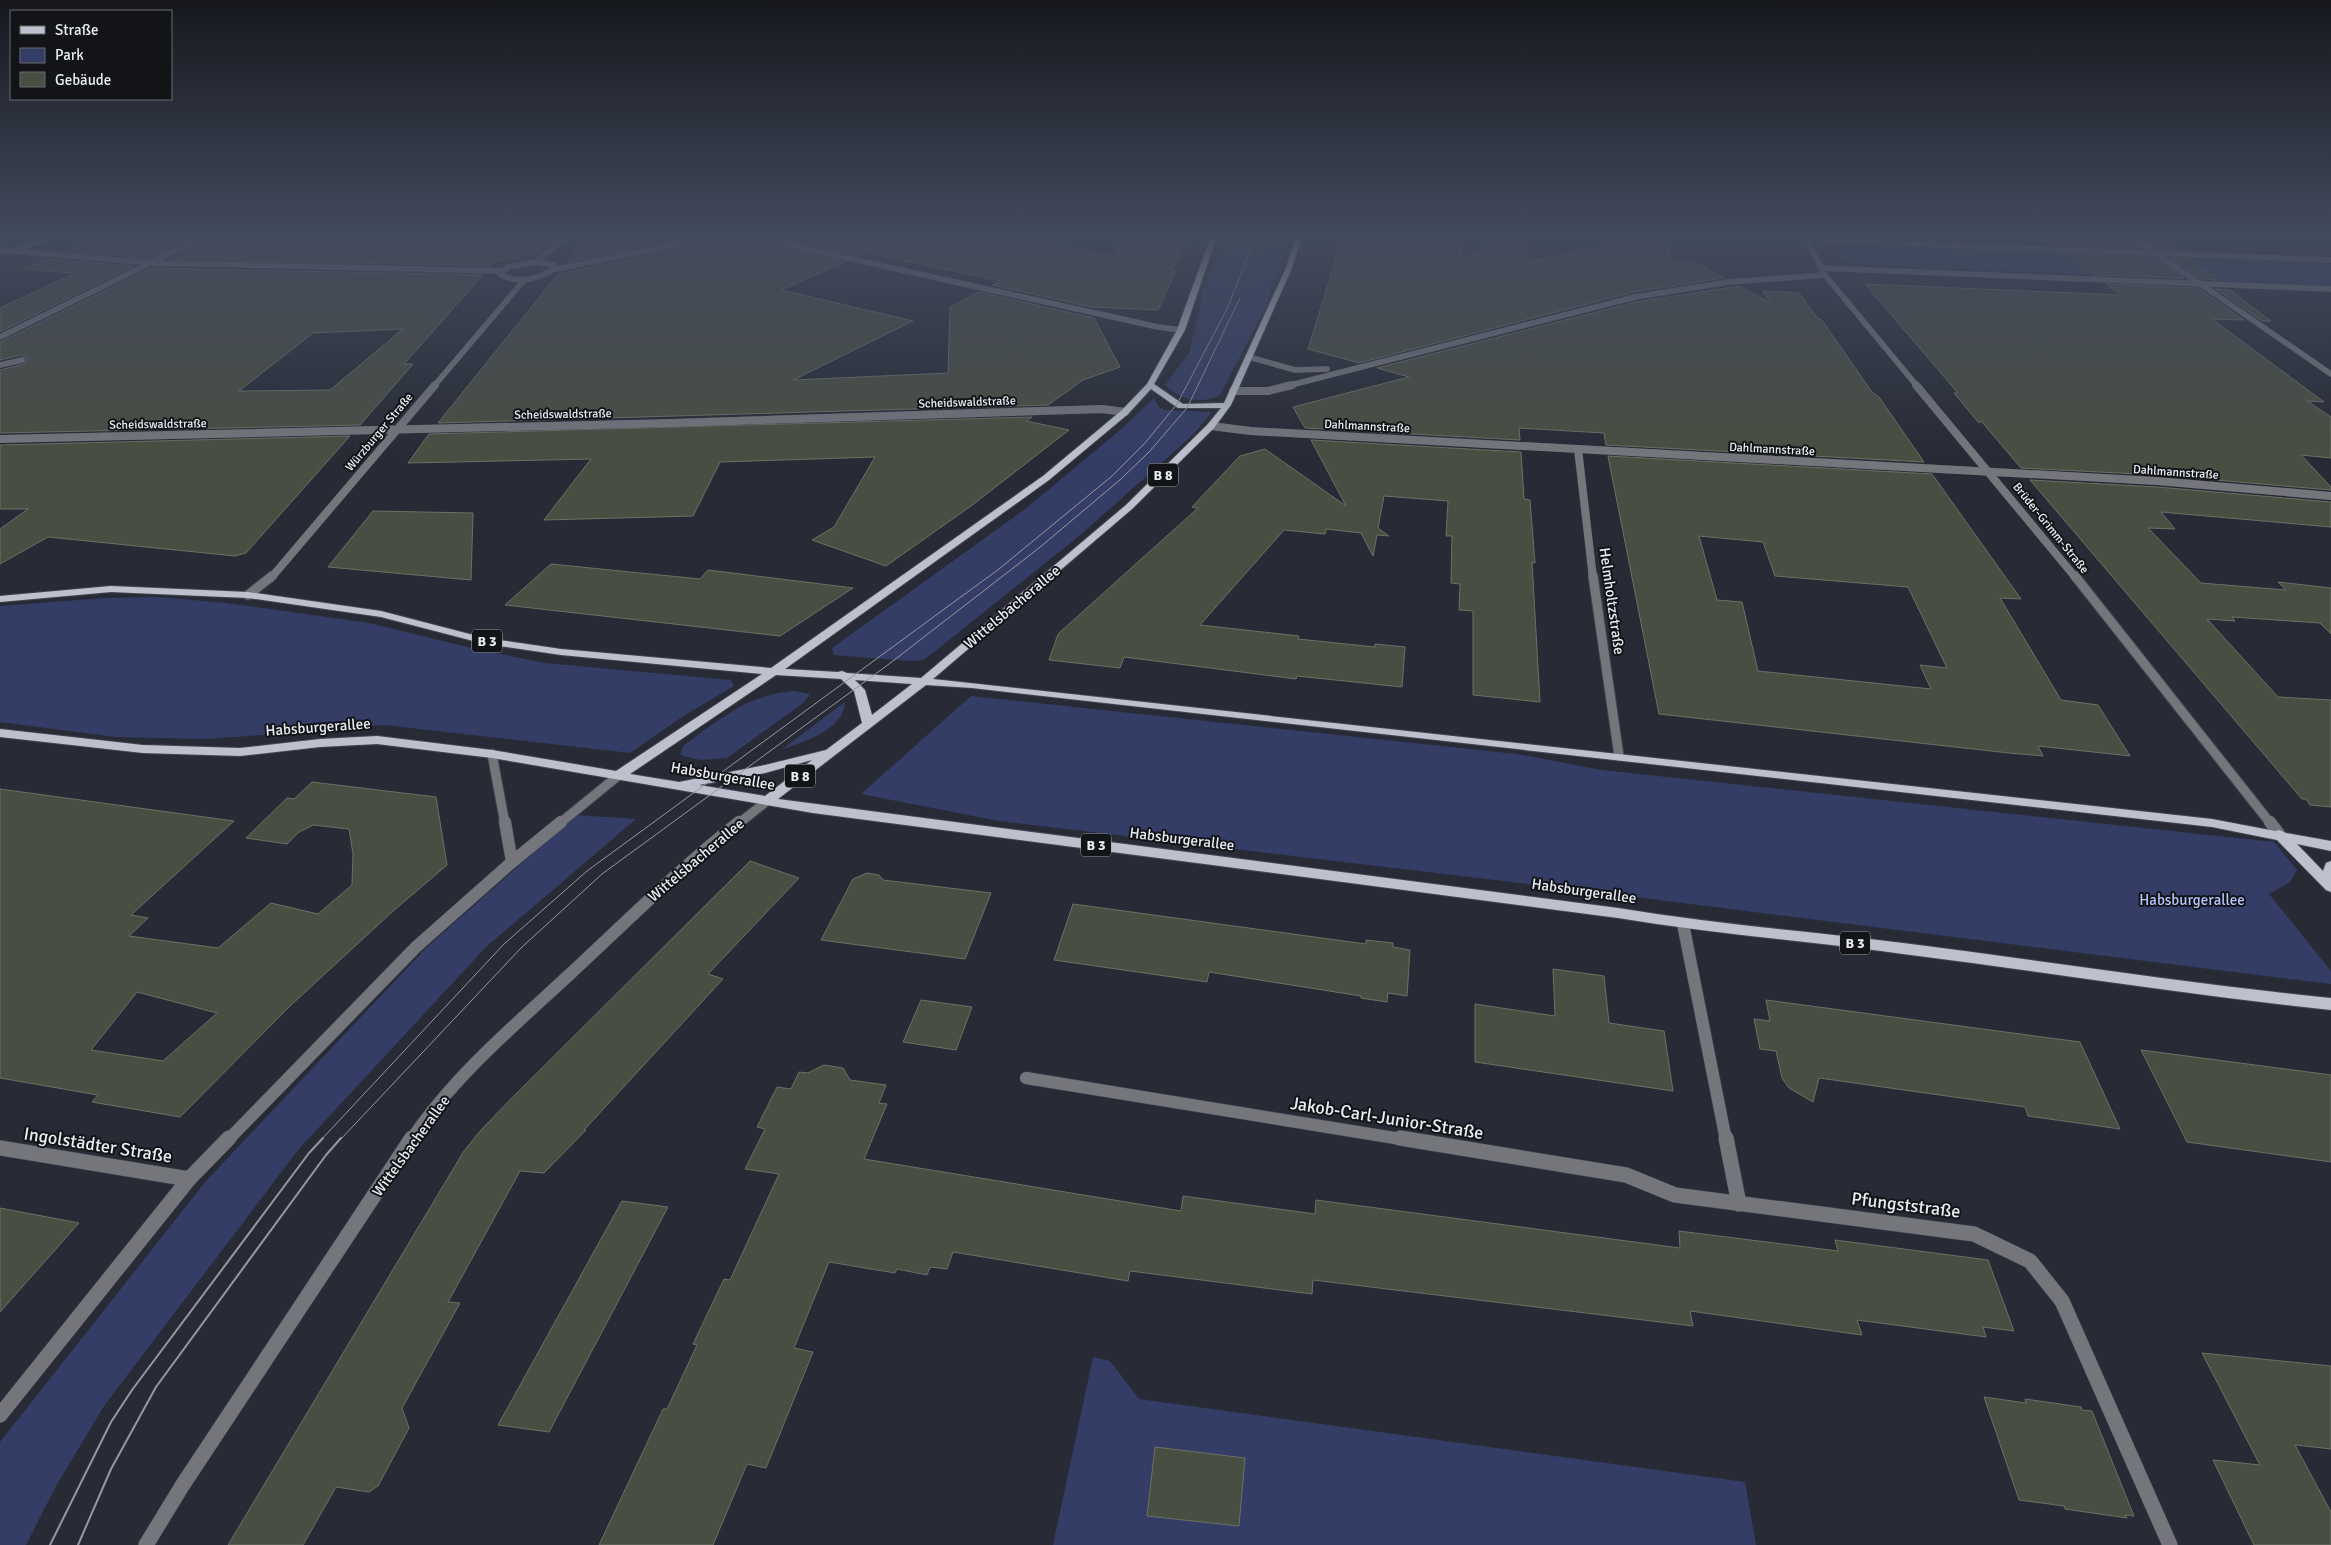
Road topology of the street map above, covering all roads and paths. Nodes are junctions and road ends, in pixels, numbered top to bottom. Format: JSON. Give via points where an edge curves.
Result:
{"nodes":[{"id":1,"x":60,"y":308,"type":"edge"},
{"id":2,"x":500,"y":308,"type":"edge"},
{"id":3,"x":1073,"y":308,"type":"edge"},
{"id":4,"x":1189,"y":308,"type":"edge"},
{"id":5,"x":1271,"y":308,"type":"edge"},
{"id":6,"x":1591,"y":308,"type":"edge"},
{"id":7,"x":1853,"y":308,"type":"edge"},
{"id":8,"x":2235,"y":308,"type":"edge"},
{"id":9,"x":1181,"y":330,"type":"junction"},
{"id":10,"x":0,"y":337,"type":"edge"},
{"id":11,"x":1249,"y":357,"type":"junction"},
{"id":12,"x":22,"y":360,"type":"dead end"},
{"id":13,"x":0,"y":365,"type":"edge"},
{"id":14,"x":1360,"y":366,"type":"junction"},
{"id":15,"x":2331,"y":374,"type":"edge"},
{"id":16,"x":1150,"y":385,"type":"junction"},
{"id":17,"x":1233,"y":391,"type":"junction"},
{"id":18,"x":1227,"y":405,"type":"junction"},
{"id":19,"x":1125,"y":412,"type":"junction"},
{"id":20,"x":1211,"y":426,"type":"junction"},
{"id":21,"x":396,"y":429,"type":"junction"},
{"id":22,"x":0,"y":439,"type":"edge"},
{"id":23,"x":1578,"y":449,"type":"junction"},
{"id":24,"x":1990,"y":472,"type":"junction"},
{"id":25,"x":2331,"y":496,"type":"edge"},
{"id":26,"x":248,"y":595,"type":"junction"},
{"id":27,"x":0,"y":599,"type":"edge"},
{"id":28,"x":774,"y":671,"type":"junction"},
{"id":29,"x":842,"y":674,"type":"junction"},
{"id":30,"x":924,"y":680,"type":"junction"},
{"id":31,"x":868,"y":723,"type":"junction"},
{"id":32,"x":0,"y":733,"type":"edge"},
{"id":33,"x":833,"y":750,"type":"junction"},
{"id":34,"x":492,"y":754,"type":"junction"},
{"id":35,"x":1619,"y":756,"type":"junction"},
{"id":36,"x":619,"y":776,"type":"junction"},
{"id":37,"x":676,"y":786,"type":"junction"},
{"id":38,"x":767,"y":801,"type":"junction"},
{"id":39,"x":2279,"y":834,"type":"junction"},
{"id":40,"x":2331,"y":846,"type":"edge"},
{"id":41,"x":512,"y":862,"type":"junction"},
{"id":42,"x":2331,"y":866,"type":"edge"},
{"id":43,"x":2331,"y":886,"type":"edge"},
{"id":44,"x":1684,"y":924,"type":"junction"},
{"id":45,"x":2331,"y":1004,"type":"edge"},
{"id":46,"x":1026,"y":1078,"type":"dead end"},
{"id":47,"x":0,"y":1148,"type":"edge"},
{"id":48,"x":189,"y":1179,"type":"junction"},
{"id":49,"x":1739,"y":1204,"type":"junction"},
{"id":50,"x":0,"y":1415,"type":"edge"},
{"id":51,"x":146,"y":1545,"type":"edge"},
{"id":52,"x":2170,"y":1545,"type":"edge"}],
"edges":[{"from":1,"to":10,"type":"street"},
{"from":2,"to":21,"type":"street","name":"Würzburger Straße"},
{"from":3,"to":9,"type":"street"},
{"from":4,"to":9,"type":"main road"},
{"from":5,"to":11,"type":"main road","name":"Wittelsbacherallee","number":"B 8"},
{"from":6,"to":14,"type":"street"},
{"from":7,"to":24,"type":"street","name":"Brüder-Grimm-Straße"},
{"from":8,"to":15,"type":"street"},
{"from":9,"to":16,"type":"main road"},
{"from":11,"to":14,"type":"street","via":[[1295,370]]},
{"from":11,"to":17,"type":"main road","name":"Wittelsbacherallee","number":"B 8"},
{"from":12,"to":13,"type":"street"},
{"from":14,"to":17,"type":"street","via":[[1268,391]]},
{"from":16,"to":18,"type":"main road","via":[[1181,406]]},
{"from":16,"to":19,"type":"main road"},
{"from":17,"to":18,"type":"main road","name":"Wittelsbacherallee","number":"B 8"},
{"from":18,"to":20,"type":"main road","name":"Wittelsbacherallee","number":"B 8"},
{"from":19,"to":21,"type":"street","name":"Scheidswaldstraße","via":[[1102,409]]},
{"from":19,"to":28,"type":"main road","via":[[1046,478]]},
{"from":20,"to":23,"type":"street","name":"Dahlmannstraße"},
{"from":20,"to":30,"type":"main road","name":"Wittelsbacherallee","number":"B 8","via":[[1122,514]]},
{"from":21,"to":22,"type":"street","name":"Scheidswaldstraße"},
{"from":21,"to":26,"type":"street","name":"Würzburger Straße","via":[[268,582]]},
{"from":23,"to":24,"type":"street","name":"Dahlmannstraße"},
{"from":23,"to":35,"type":"street","name":"Helmholtzstraße","via":[[1597,612]]},
{"from":24,"to":25,"type":"street","name":"Dahlmannstraße","via":[[2157,481]]},
{"from":24,"to":39,"type":"street","name":"Brüder-Grimm-Straße"},
{"from":26,"to":27,"type":"main road","number":"B 3","via":[[111,589]]},
{"from":26,"to":28,"type":"main road","number":"B 3","via":[[381,614],[485,641],[562,652]]},
{"from":28,"to":29,"type":"main road","number":"B 3"},
{"from":28,"to":36,"type":"main road"},
{"from":29,"to":30,"type":"main road","number":"B 3"},
{"from":29,"to":31,"type":"main road","via":[[859,690]]},
{"from":30,"to":31,"type":"main road","name":"Wittelsbacherallee","number":"B 8"},
{"from":30,"to":35,"type":"main road","number":"B 3"},
{"from":31,"to":33,"type":"main road","name":"Wittelsbacherallee","number":"B 8"},
{"from":32,"to":34,"type":"main road","name":"Habsburgerallee","number":"B 3","via":[[143,749],[240,752],[377,740]]},
{"from":33,"to":37,"type":"main road","via":[[765,769]]},
{"from":33,"to":38,"type":"main road","name":"Wittelsbacherallee","number":"B 8"},
{"from":34,"to":36,"type":"main road","name":"Habsburgerallee","number":"B 3"},
{"from":34,"to":41,"type":"street"},
{"from":35,"to":39,"type":"main road","number":"B 3","via":[[2170,818]]},
{"from":36,"to":37,"type":"main road","name":"Habsburgerallee","number":"B 3"},
{"from":36,"to":41,"type":"street"},
{"from":37,"to":38,"type":"main road","name":"Habsburgerallee","number":"B 3"},
{"from":38,"to":44,"type":"main road","name":"Habsburgerallee","number":"B 3"},
{"from":38,"to":51,"type":"street","name":"Wittelsbacherallee","via":[[702,851],[496,1042],[449,1092],[420,1128]]},
{"from":39,"to":40,"type":"main road","number":"B 3"},
{"from":39,"to":43,"type":"main road"},
{"from":41,"to":48,"type":"street","via":[[416,947]]},
{"from":42,"to":43,"type":"main road"},
{"from":44,"to":45,"type":"main road","name":"Habsburgerallee","number":"B 3","via":[[1921,950]]},
{"from":44,"to":49,"type":"street"},
{"from":46,"to":49,"type":"street","name":"Jakob-Carl-Junior-Straße","via":[[1626,1175],[1674,1195]]},
{"from":47,"to":48,"type":"street","name":"Ingolstädter Straße"},
{"from":48,"to":50,"type":"street"},
{"from":49,"to":52,"type":"street","name":"Pfungststraße","via":[[1974,1234],[2030,1260],[2062,1301]]}]}
